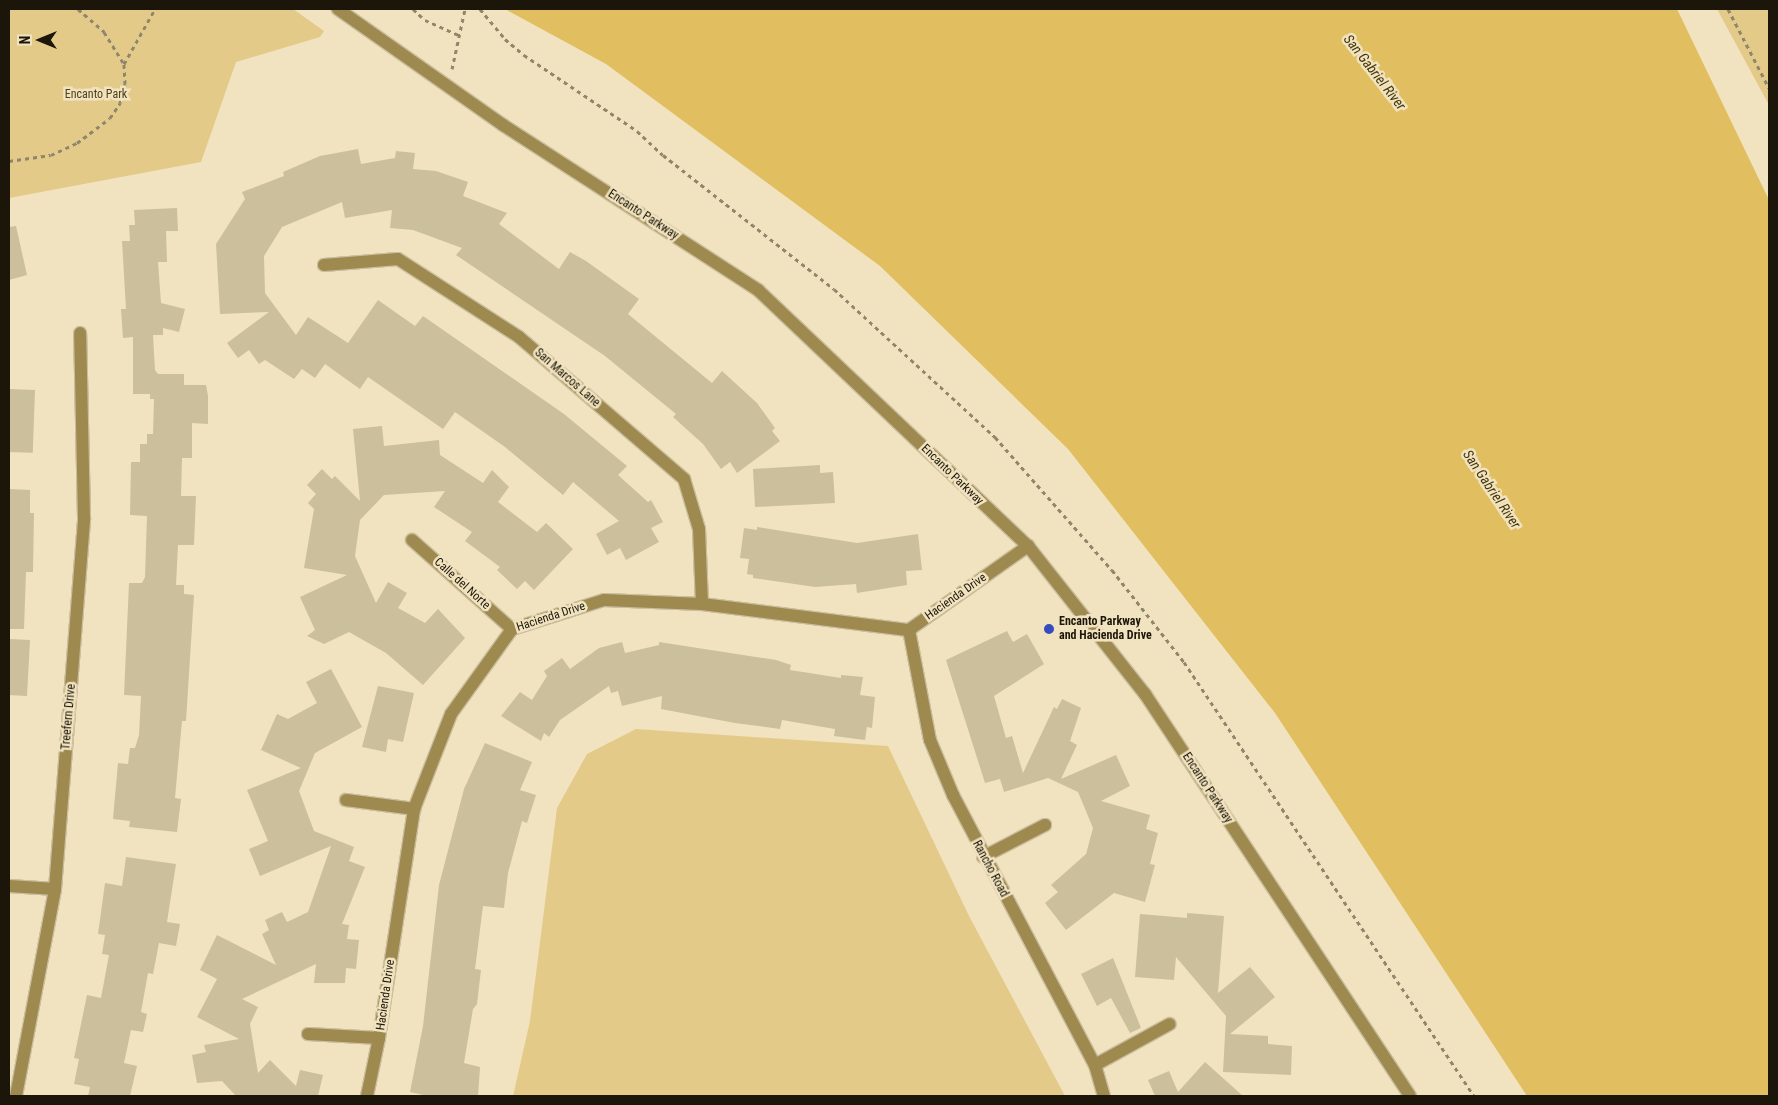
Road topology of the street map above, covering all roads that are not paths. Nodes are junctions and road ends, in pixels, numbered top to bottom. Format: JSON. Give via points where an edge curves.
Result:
{"nodes":[{"id":1,"x":338,"y":9,"type":"edge"},
{"id":2,"x":324,"y":265,"type":"dead end"},
{"id":3,"x":80,"y":333,"type":"dead end"},
{"id":4,"x":412,"y":540,"type":"dead end"},
{"id":5,"x":1028,"y":546,"type":"junction"},
{"id":6,"x":702,"y":604,"type":"junction"},
{"id":7,"x":512,"y":629,"type":"junction"},
{"id":8,"x":909,"y":630,"type":"junction"},
{"id":9,"x":346,"y":800,"type":"dead end"},
{"id":10,"x":414,"y":809,"type":"junction"},
{"id":11,"x":1045,"y":826,"type":"dead end"},
{"id":12,"x":983,"y":857,"type":"junction"},
{"id":13,"x":9,"y":886,"type":"edge"},
{"id":14,"x":55,"y":889,"type":"junction"},
{"id":15,"x":1170,"y":1024,"type":"dead end"},
{"id":16,"x":308,"y":1034,"type":"dead end"},
{"id":17,"x":380,"y":1038,"type":"junction"},
{"id":18,"x":1095,"y":1065,"type":"junction"},
{"id":19,"x":16,"y":1096,"type":"edge"},
{"id":20,"x":367,"y":1096,"type":"edge"},
{"id":21,"x":1104,"y":1096,"type":"edge"},
{"id":22,"x":1410,"y":1096,"type":"edge"}],
"edges":[{"from":1,"to":5,"type":"street","name":"Encanto Parkway","via":[[448,87],[758,290]]},
{"from":2,"to":6,"type":"street","name":"San Marcos Lane","via":[[398,259],[519,337],[684,479],[699,529]]},
{"from":3,"to":14,"type":"street","name":"Treefern Drive","via":[[84,518]]},
{"from":4,"to":7,"type":"street","name":"Calle del Norte"},
{"from":5,"to":8,"type":"street","name":"Hacienda Drive"},
{"from":5,"to":22,"type":"street","name":"Encanto Parkway","via":[[1145,694]]},
{"from":6,"to":7,"type":"street","name":"Hacienda Drive","via":[[604,600]]},
{"from":6,"to":8,"type":"street","name":"Hacienda Drive"},
{"from":7,"to":10,"type":"street","name":"Hacienda Drive","via":[[451,714]]},
{"from":8,"to":12,"type":"street","name":"Rancho Road","via":[[930,740]]},
{"from":9,"to":10,"type":"street"},
{"from":10,"to":17,"type":"street","name":"Hacienda Drive"},
{"from":11,"to":12,"type":"street"},
{"from":12,"to":18,"type":"street","name":"Rancho Road"},
{"from":13,"to":14,"type":"street"},
{"from":14,"to":19,"type":"street","name":"Treefern Drive"},
{"from":15,"to":18,"type":"street"},
{"from":16,"to":17,"type":"street"},
{"from":17,"to":20,"type":"street","name":"Hacienda Drive"},
{"from":18,"to":21,"type":"street","name":"Rancho Road"}]}
